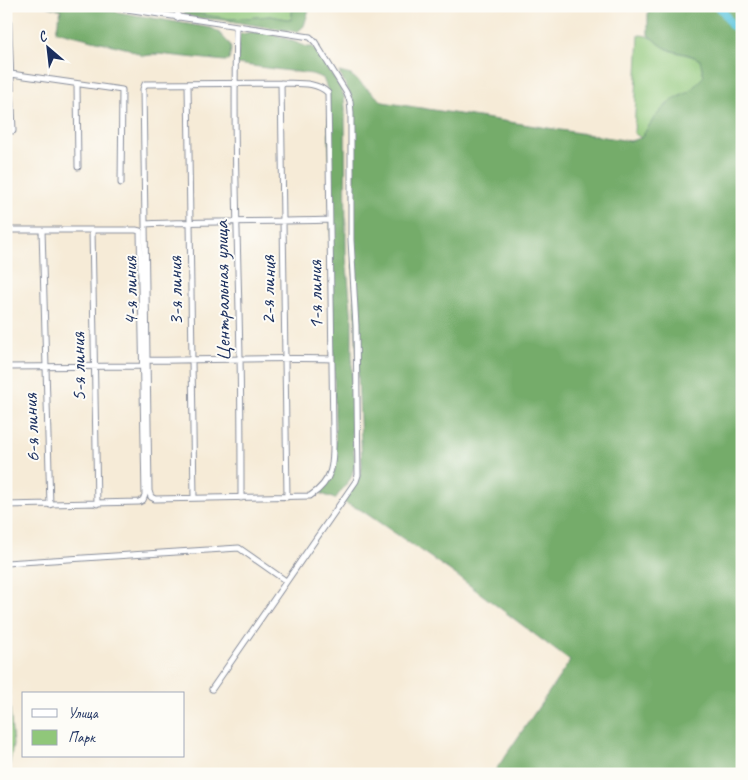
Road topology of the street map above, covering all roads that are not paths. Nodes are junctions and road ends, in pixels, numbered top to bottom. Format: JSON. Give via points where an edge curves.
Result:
{"nodes":[{"id":1,"x":8,"y":6,"type":"edge"},
{"id":2,"x":107,"y":6,"type":"edge"},
{"id":3,"x":179,"y":6,"type":"edge"},
{"id":4,"x":177,"y":18,"type":"junction"},
{"id":5,"x":236,"y":27,"type":"junction"},
{"id":6,"x":11,"y":74,"type":"junction"},
{"id":7,"x":281,"y":83,"type":"junction"},
{"id":8,"x":77,"y":84,"type":"junction"},
{"id":9,"x":188,"y":84,"type":"junction"},
{"id":10,"x":235,"y":84,"type":"junction"},
{"id":11,"x":13,"y":131,"type":"dead end"},
{"id":12,"x":78,"y":166,"type":"dead end"},
{"id":13,"x":120,"y":183,"type":"dead end"},
{"id":14,"x":330,"y":220,"type":"junction"},
{"id":15,"x":236,"y":221,"type":"junction"},
{"id":16,"x":190,"y":222,"type":"junction"},
{"id":17,"x":283,"y":222,"type":"junction"},
{"id":18,"x":145,"y":224,"type":"junction"},
{"id":19,"x":6,"y":230,"type":"edge"},
{"id":20,"x":42,"y":230,"type":"junction"},
{"id":21,"x":92,"y":230,"type":"junction"},
{"id":22,"x":284,"y":357,"type":"junction"},
{"id":23,"x":332,"y":359,"type":"junction"},
{"id":24,"x":148,"y":360,"type":"junction"},
{"id":25,"x":192,"y":360,"type":"junction"},
{"id":26,"x":240,"y":360,"type":"junction"},
{"id":27,"x":45,"y":366,"type":"junction"},
{"id":28,"x":142,"y":366,"type":"junction"},
{"id":29,"x":6,"y":367,"type":"edge"},
{"id":30,"x":94,"y":367,"type":"junction"},
{"id":31,"x":287,"y":497,"type":"junction"},
{"id":32,"x":194,"y":498,"type":"junction"},
{"id":33,"x":241,"y":498,"type":"junction"},
{"id":34,"x":96,"y":504,"type":"junction"},
{"id":35,"x":6,"y":505,"type":"edge"},
{"id":36,"x":50,"y":505,"type":"junction"},
{"id":37,"x":6,"y":563,"type":"edge"},
{"id":38,"x":286,"y":581,"type":"junction"},
{"id":39,"x":212,"y":689,"type":"dead end"}],
"edges":[{"from":1,"to":6,"type":"street"},
{"from":2,"to":4,"type":"street"},
{"from":3,"to":4,"type":"street"},
{"from":4,"to":5,"type":"street"},
{"from":5,"to":10,"type":"street","name":"Центральная улица"},
{"from":5,"to":38,"type":"street","via":[[310,37],[350,101],[350,240],[356,326],[358,475]]},
{"from":6,"to":8,"type":"street"},
{"from":6,"to":11,"type":"street"},
{"from":7,"to":10,"type":"street"},
{"from":7,"to":14,"type":"street","name":"1-я линия","via":[[314,85],[328,93]]},
{"from":7,"to":17,"type":"street","name":"2-я линия"},
{"from":8,"to":12,"type":"street"},
{"from":8,"to":13,"type":"street","via":[[122,90]]},
{"from":9,"to":10,"type":"street"},
{"from":9,"to":16,"type":"street","name":"3-я линия"},
{"from":9,"to":18,"type":"street","name":"4-я линия","via":[[145,84],[143,89]]},
{"from":10,"to":15,"type":"street","name":"Центральная улица"},
{"from":14,"to":17,"type":"street"},
{"from":14,"to":23,"type":"street","name":"1-я линия"},
{"from":15,"to":16,"type":"street"},
{"from":15,"to":17,"type":"street"},
{"from":15,"to":26,"type":"street","name":"Центральная улица"},
{"from":16,"to":18,"type":"street"},
{"from":16,"to":25,"type":"street","name":"3-я линия"},
{"from":17,"to":22,"type":"street","name":"2-я линия"},
{"from":18,"to":24,"type":"street","name":"4-я линия"},
{"from":19,"to":20,"type":"street"},
{"from":20,"to":21,"type":"street"},
{"from":20,"to":27,"type":"street","name":"6-я линия"},
{"from":21,"to":28,"type":"street","via":[[140,232]]},
{"from":21,"to":30,"type":"street","name":"5-я линия"},
{"from":22,"to":23,"type":"street"},
{"from":22,"to":26,"type":"street"},
{"from":22,"to":31,"type":"street","name":"2-я линия"},
{"from":23,"to":31,"type":"street","name":"1-я линия","via":[[332,471],[310,496]]},
{"from":24,"to":25,"type":"street"},
{"from":24,"to":32,"type":"street","name":"4-я линия","via":[[149,491],[156,500]]},
{"from":25,"to":26,"type":"street"},
{"from":25,"to":32,"type":"street","name":"3-я линия"},
{"from":26,"to":33,"type":"street","name":"Центральная улица"},
{"from":27,"to":29,"type":"street"},
{"from":27,"to":30,"type":"street"},
{"from":27,"to":36,"type":"street","name":"6-я линия"},
{"from":28,"to":30,"type":"street"},
{"from":28,"to":34,"type":"street","via":[[143,500]]},
{"from":30,"to":34,"type":"street","name":"5-я линия"},
{"from":31,"to":33,"type":"street"},
{"from":32,"to":33,"type":"street"},
{"from":34,"to":36,"type":"street"},
{"from":35,"to":36,"type":"street"},
{"from":37,"to":38,"type":"street","via":[[239,548]]},
{"from":38,"to":39,"type":"street"}]}
